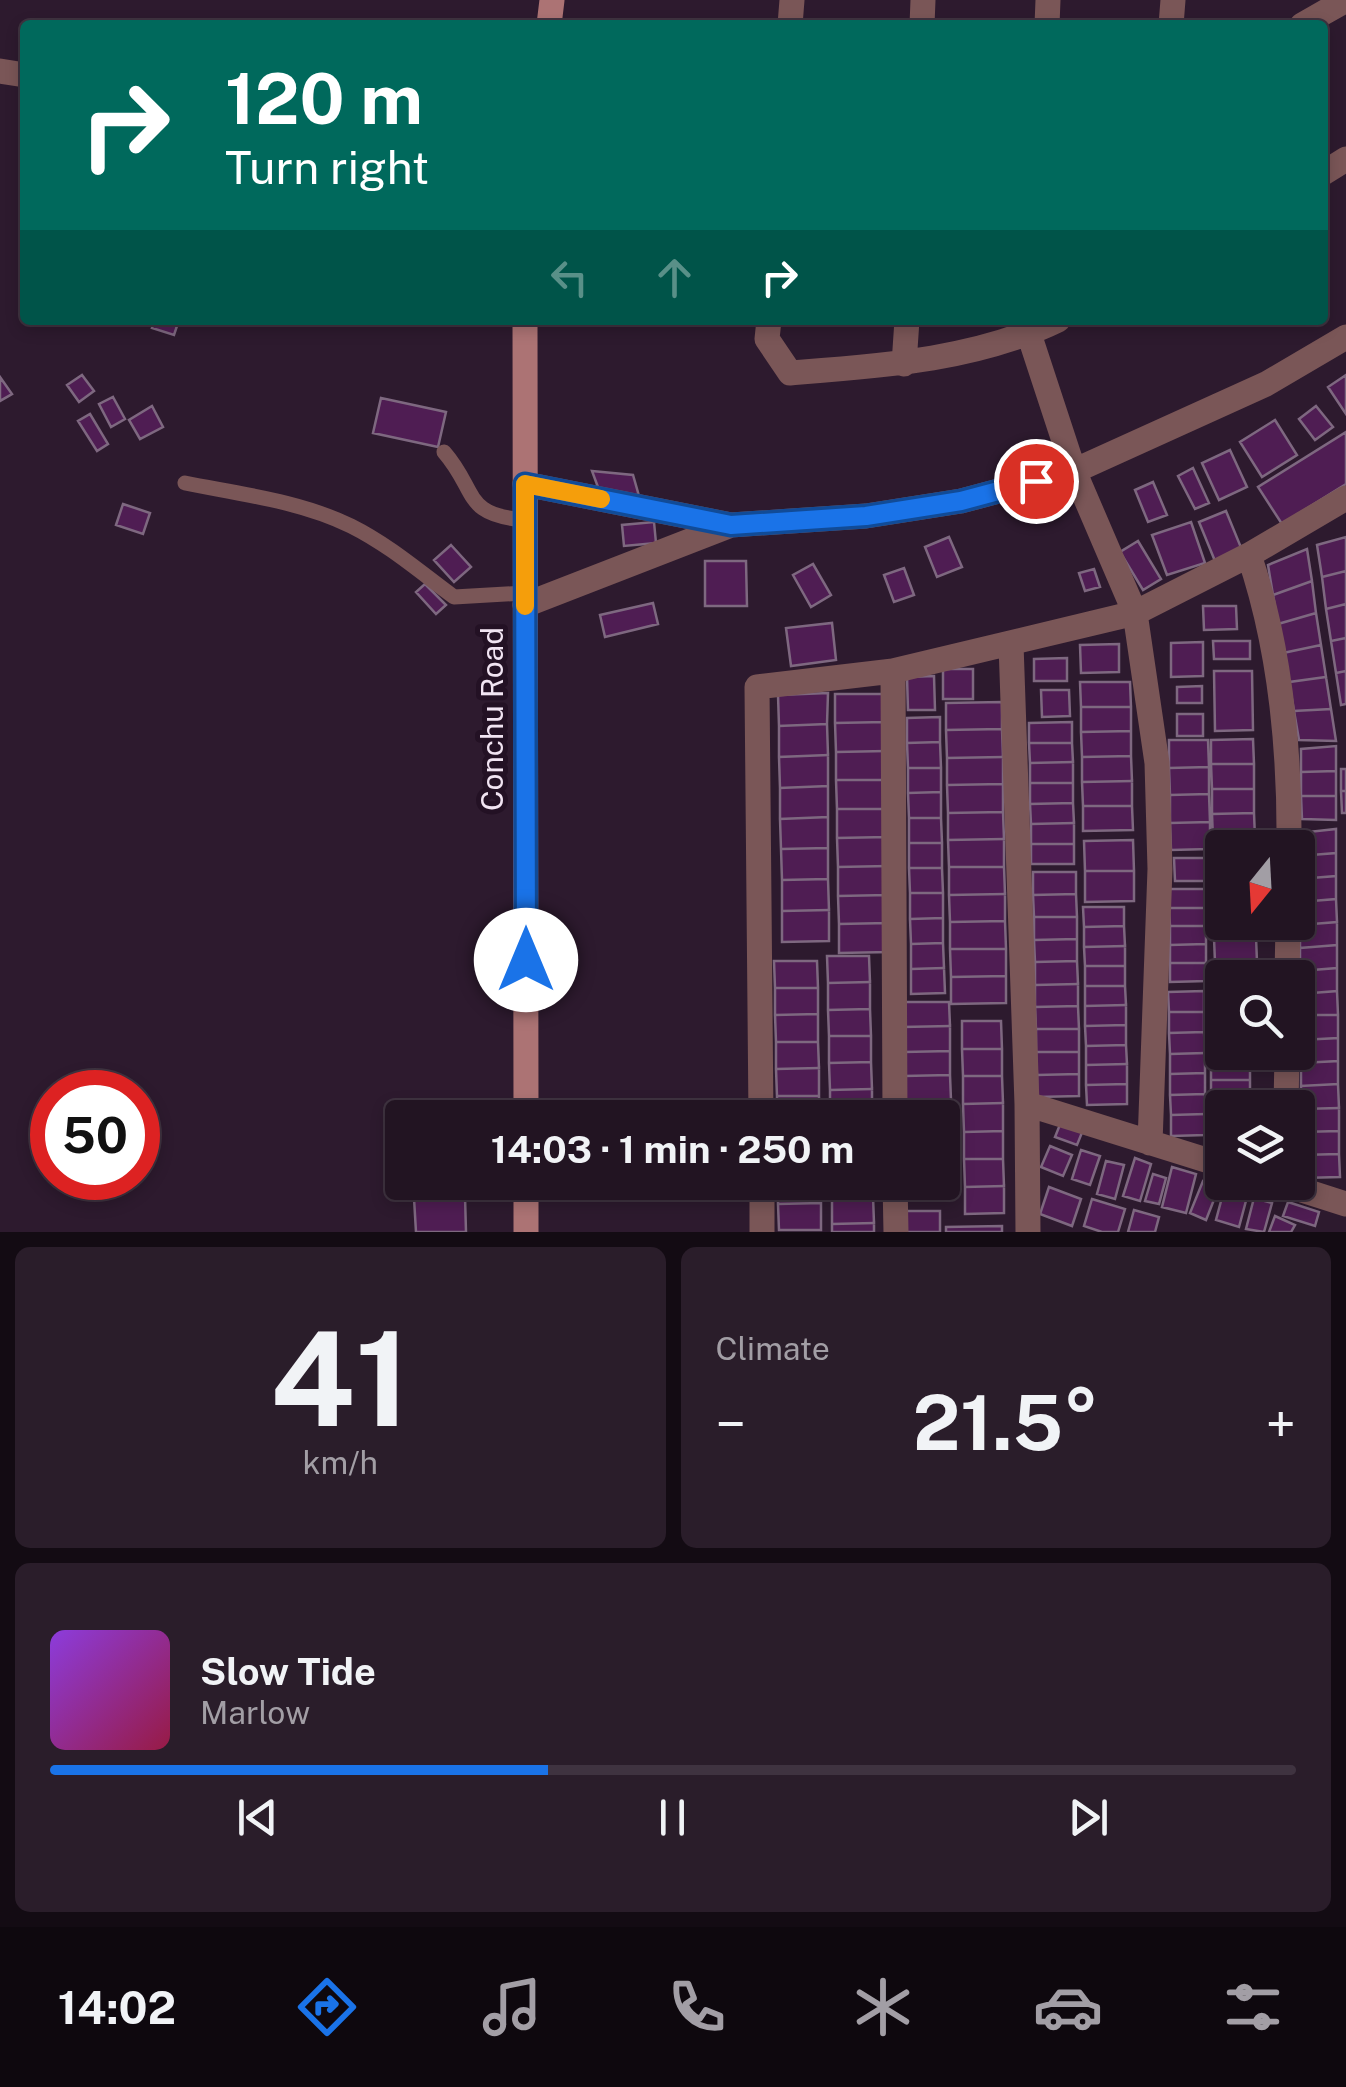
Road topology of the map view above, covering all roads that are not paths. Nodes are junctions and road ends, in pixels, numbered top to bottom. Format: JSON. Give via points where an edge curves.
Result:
{"nodes":[{"id":1,"x":1346,"y":0,"type":"edge"},
{"id":2,"x":1311,"y":20,"type":"edge"},
{"id":3,"x":525,"y":325,"type":"edge"},
{"id":4,"x":768,"y":325,"type":"edge"},
{"id":5,"x":906,"y":325,"type":"edge"},
{"id":6,"x":1030,"y":327,"type":"edge"},
{"id":7,"x":1346,"y":337,"type":"edge"},
{"id":8,"x":904,"y":364,"type":"junction"},
{"id":9,"x":444,"y":452,"type":"dead end"},
{"id":10,"x":1074,"y":471,"type":"junction"},
{"id":11,"x":185,"y":483,"type":"dead end"},
{"id":12,"x":525,"y":484,"type":"junction"},
{"id":13,"x":1346,"y":498,"type":"edge"},
{"id":14,"x":525,"y":520,"type":"junction"},
{"id":15,"x":731,"y":525,"type":"junction"},
{"id":16,"x":1249,"y":556,"type":"junction"},
{"id":17,"x":525,"y":599,"type":"junction"},
{"id":18,"x":1135,"y":613,"type":"junction"},
{"id":19,"x":1011,"y":644,"type":"junction"},
{"id":20,"x":892,"y":670,"type":"junction"},
{"id":21,"x":1289,"y":830,"type":"edge"},
{"id":22,"x":526,"y":1100,"type":"edge"},
{"id":23,"x":761,"y":1100,"type":"edge"},
{"id":24,"x":895,"y":1100,"type":"edge"},
{"id":25,"x":1027,"y":1104,"type":"junction"},
{"id":26,"x":1150,"y":1142,"type":"junction"},
{"id":27,"x":1205,"y":1160,"type":"edge"},
{"id":28,"x":1315,"y":1194,"type":"edge"},
{"id":29,"x":526,"y":1200,"type":"edge"},
{"id":30,"x":762,"y":1200,"type":"edge"},
{"id":31,"x":896,"y":1200,"type":"edge"},
{"id":32,"x":1346,"y":1204,"type":"edge"},
{"id":33,"x":526,"y":1232,"type":"edge"},
{"id":34,"x":762,"y":1232,"type":"edge"},
{"id":35,"x":896,"y":1232,"type":"edge"},
{"id":36,"x":1028,"y":1232,"type":"edge"}],
"edges":[{"from":1,"to":2,"type":"street"},
{"from":3,"to":12,"type":"main road","name":"Conchu Road"},
{"from":4,"to":8,"type":"street","via":[[767,339],[790,374]]},
{"from":5,"to":8,"type":"street"},
{"from":6,"to":8,"type":"street"},
{"from":6,"to":10,"type":"street"},
{"from":7,"to":10,"type":"street","via":[[1266,384]]},
{"from":9,"to":14,"type":"lane","via":[[486,513]]},
{"from":10,"to":15,"type":"street","via":[[961,501],[866,516]]},
{"from":10,"to":18,"type":"street"},
{"from":11,"to":17,"type":"lane","via":[[280,502],[346,524],[454,598]]},
{"from":12,"to":14,"type":"main road","name":"Conchu Road"},
{"from":12,"to":15,"type":"street"},
{"from":13,"to":16,"type":"street"},
{"from":14,"to":17,"type":"main road","name":"Conchu Road"},
{"from":15,"to":17,"type":"street"},
{"from":16,"to":18,"type":"street"},
{"from":16,"to":21,"type":"street","via":[[1280,689]]},
{"from":17,"to":22,"type":"main road","name":"Conchu Road"},
{"from":18,"to":19,"type":"street"},
{"from":18,"to":26,"type":"street","via":[[1157,763]]},
{"from":19,"to":20,"type":"street"},
{"from":19,"to":25,"type":"street"},
{"from":20,"to":23,"type":"street","via":[[758,686]]},
{"from":20,"to":24,"type":"street"},
{"from":25,"to":26,"type":"street"},
{"from":25,"to":36,"type":"street"},
{"from":26,"to":27,"type":"street"},
{"from":28,"to":32,"type":"street"},
{"from":29,"to":33,"type":"main road"},
{"from":30,"to":34,"type":"street"},
{"from":31,"to":35,"type":"street"}]}
